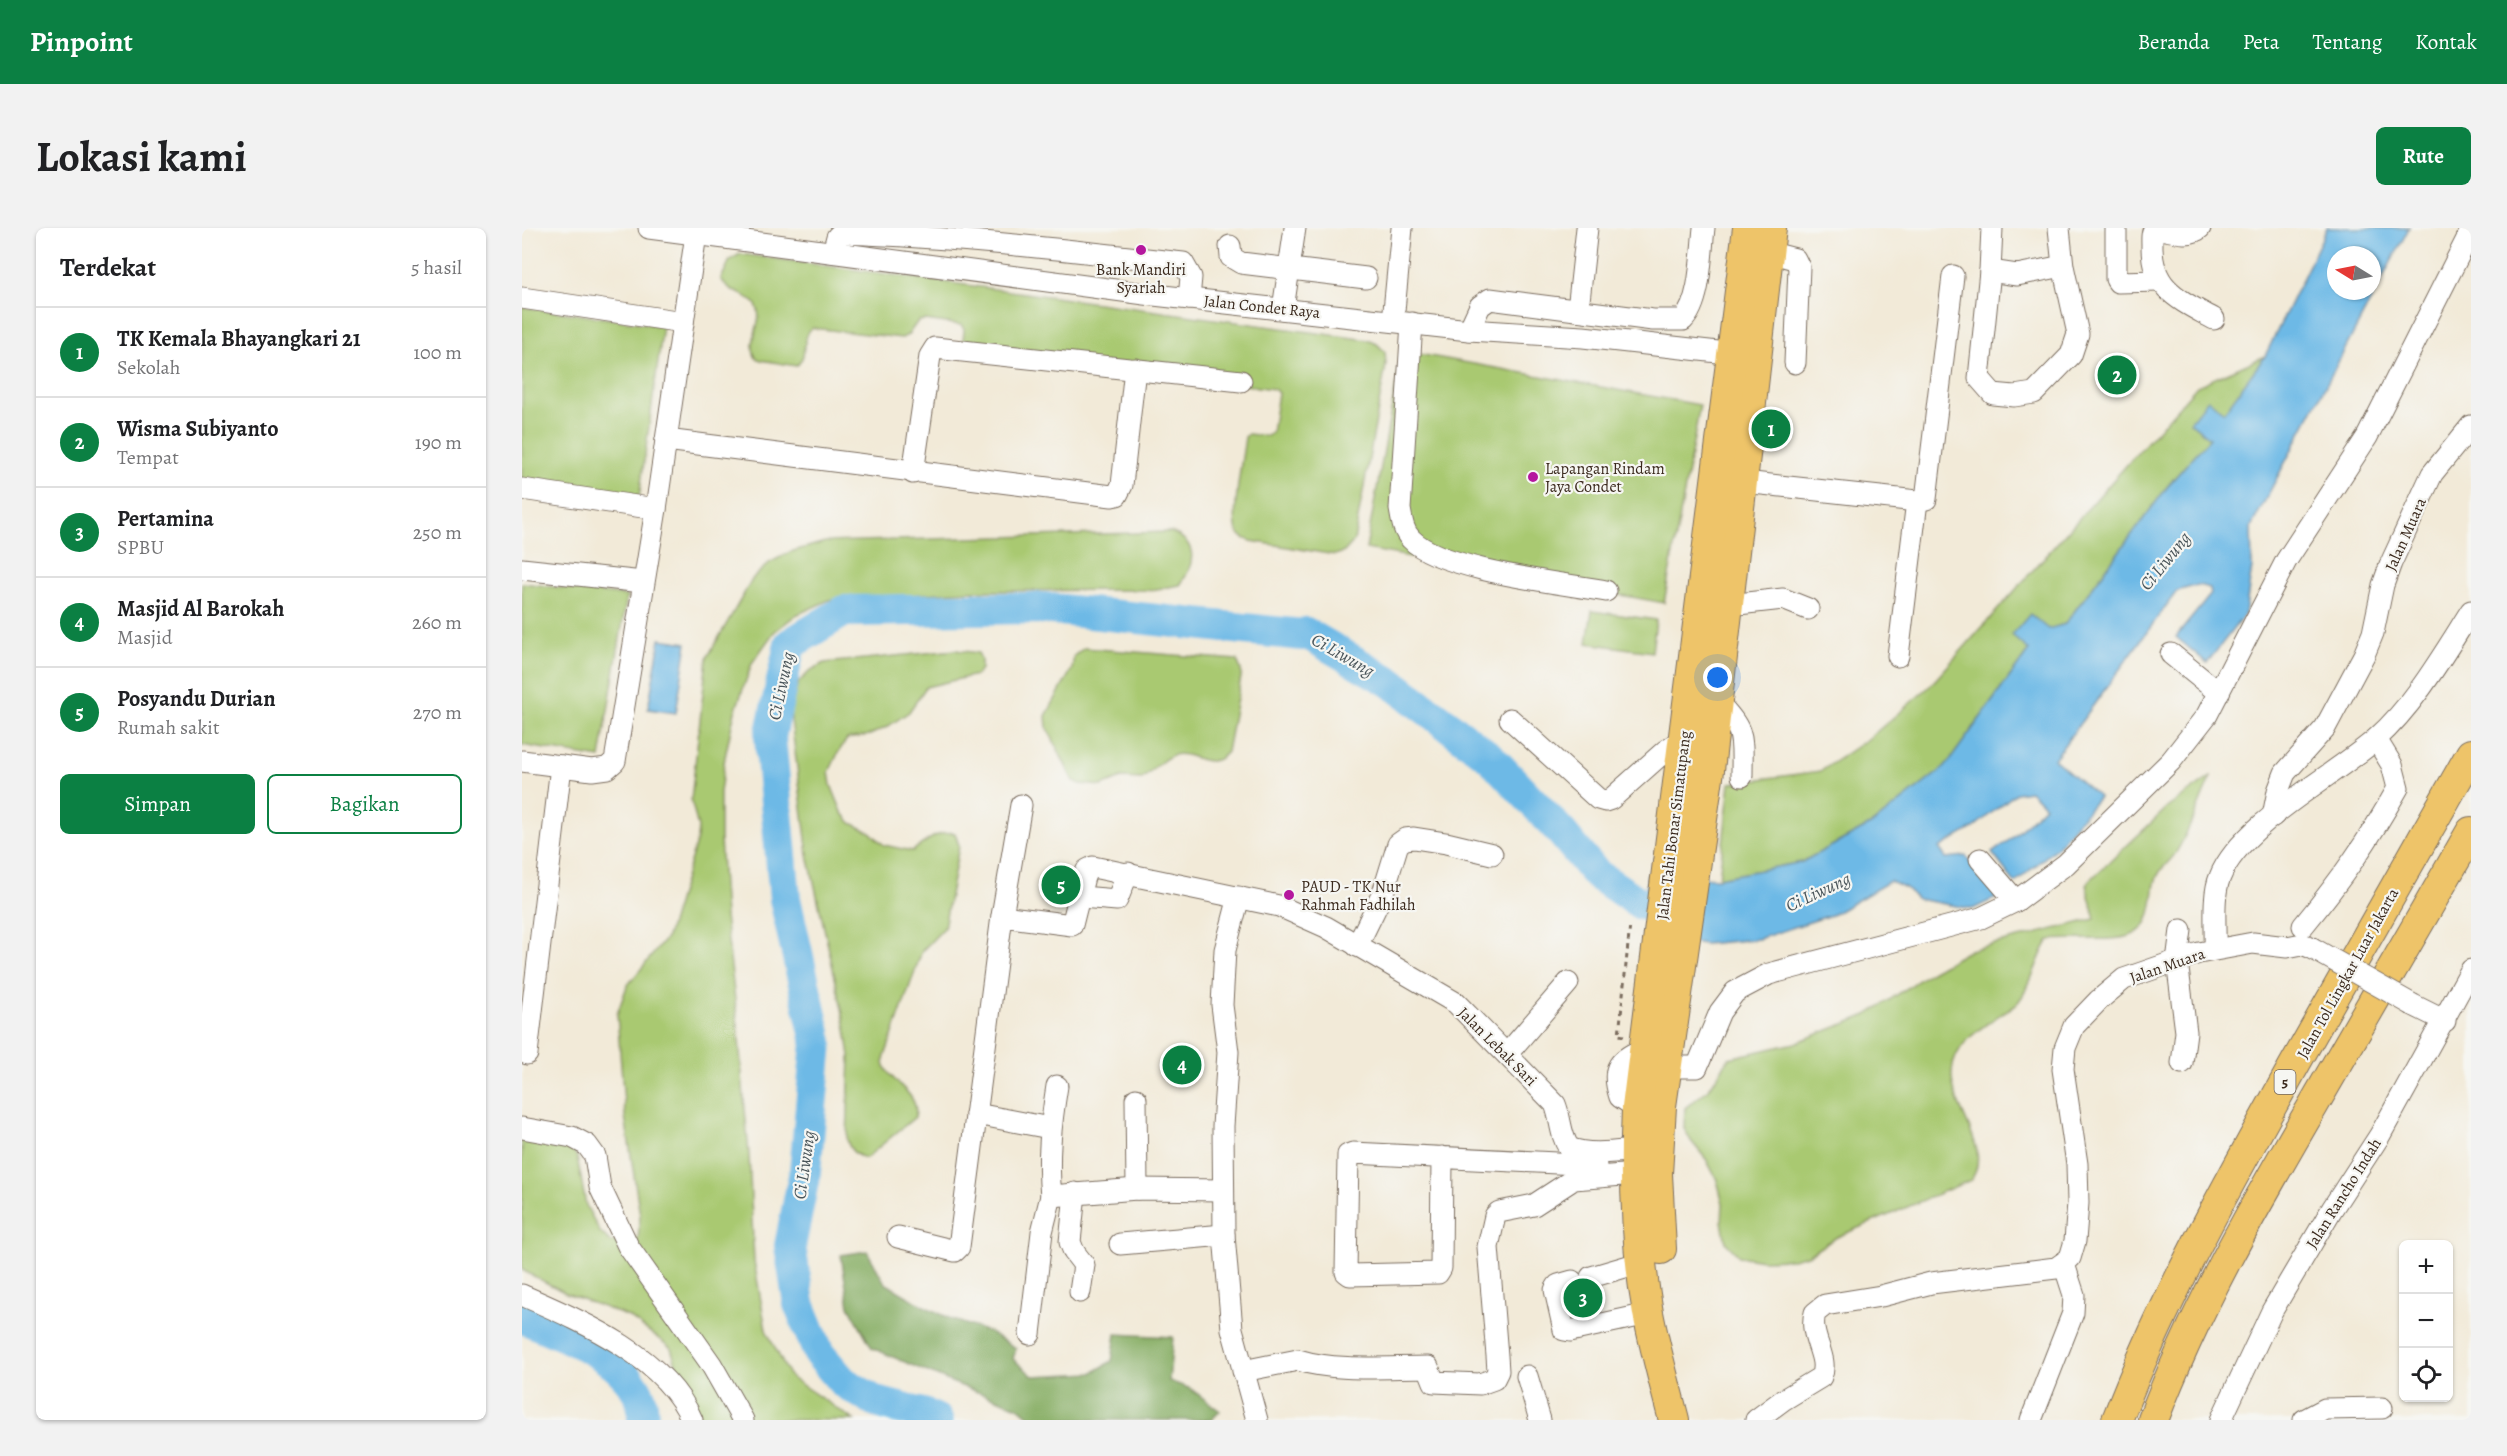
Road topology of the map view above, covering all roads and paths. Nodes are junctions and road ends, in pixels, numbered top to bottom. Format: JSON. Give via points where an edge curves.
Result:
{"nodes":[{"id":1,"x":1295,"y":228,"type":"edge"},
{"id":2,"x":1402,"y":228,"type":"edge"},
{"id":3,"x":1587,"y":228,"type":"edge"},
{"id":4,"x":1704,"y":228,"type":"edge"},
{"id":5,"x":1748,"y":228,"type":"edge"},
{"id":6,"x":1992,"y":228,"type":"edge"},
{"id":7,"x":2059,"y":228,"type":"edge"},
{"id":8,"x":2116,"y":228,"type":"edge"},
{"id":9,"x":2155,"y":228,"type":"edge"},
{"id":10,"x":2200,"y":228,"type":"edge"},
{"id":11,"x":675,"y":230,"type":"edge"},
{"id":12,"x":2471,"y":231,"type":"edge"},
{"id":13,"x":1000,"y":237,"type":"edge"},
{"id":14,"x":1769,"y":240,"type":"edge"},
{"id":15,"x":1230,"y":246,"type":"dead end"},
{"id":16,"x":833,"y":252,"type":"junction"},
{"id":17,"x":2063,"y":266,"type":"junction"},
{"id":18,"x":1289,"y":270,"type":"junction"},
{"id":19,"x":1990,"y":271,"type":"junction"},
{"id":20,"x":997,"y":273,"type":"junction"},
{"id":21,"x":1953,"y":276,"type":"dead end"},
{"id":22,"x":1366,"y":278,"type":"dead end"},
{"id":23,"x":2159,"y":281,"type":"junction"},
{"id":24,"x":522,"y":298,"type":"edge"},
{"id":25,"x":1189,"y":299,"type":"junction"},
{"id":26,"x":1283,"y":309,"type":"junction"},
{"id":27,"x":1578,"y":310,"type":"junction"},
{"id":28,"x":2214,"y":319,"type":"dead end"},
{"id":29,"x":683,"y":322,"type":"junction"},
{"id":30,"x":1402,"y":322,"type":"junction"},
{"id":31,"x":1469,"y":330,"type":"junction"},
{"id":32,"x":1745,"y":355,"type":"junction"},
{"id":33,"x":1795,"y":363,"type":"dead end"},
{"id":34,"x":1135,"y":369,"type":"junction"},
{"id":35,"x":1241,"y":381,"type":"dead end"},
{"id":36,"x":2471,"y":426,"type":"edge"},
{"id":37,"x":666,"y":440,"type":"junction"},
{"id":38,"x":913,"y":473,"type":"junction"},
{"id":39,"x":1738,"y":481,"type":"junction"},
{"id":40,"x":522,"y":489,"type":"edge"},
{"id":41,"x":1917,"y":501,"type":"junction"},
{"id":42,"x":656,"y":508,"type":"junction"},
{"id":43,"x":522,"y":569,"type":"edge"},
{"id":44,"x":643,"y":582,"type":"junction"},
{"id":45,"x":1606,"y":591,"type":"dead end"},
{"id":46,"x":1729,"y":605,"type":"junction"},
{"id":47,"x":1808,"y":609,"type":"dead end"},
{"id":48,"x":2471,"y":611,"type":"edge"},
{"id":49,"x":2171,"y":654,"type":"dead end"},
{"id":50,"x":1898,"y":656,"type":"dead end"},
{"id":51,"x":2218,"y":693,"type":"junction"},
{"id":52,"x":1718,"y":702,"type":"junction"},
{"id":53,"x":1510,"y":719,"type":"dead end"},
{"id":54,"x":1684,"y":738,"type":"junction"},
{"id":55,"x":2376,"y":739,"type":"junction"},
{"id":56,"x":2471,"y":753,"type":"edge"},
{"id":57,"x":522,"y":761,"type":"edge"},
{"id":58,"x":561,"y":766,"type":"junction"},
{"id":59,"x":1742,"y":776,"type":"dead end"},
{"id":60,"x":1021,"y":806,"type":"dead end"},
{"id":61,"x":2273,"y":816,"type":"junction"},
{"id":62,"x":2471,"y":832,"type":"edge"},
{"id":63,"x":1492,"y":854,"type":"dead end"},
{"id":64,"x":1980,"y":859,"type":"dead end"},
{"id":65,"x":1128,"y":873,"type":"junction"},
{"id":66,"x":1081,"y":897,"type":"junction"},
{"id":67,"x":1239,"y":897,"type":"junction"},
{"id":68,"x":2016,"y":901,"type":"junction"},
{"id":69,"x":1002,"y":916,"type":"junction"},
{"id":70,"x":1630,"y":924,"type":"dead end"},
{"id":71,"x":2302,"y":926,"type":"dead end"},
{"id":72,"x":2181,"y":930,"type":"dead end"},
{"id":73,"x":1357,"y":946,"type":"junction"},
{"id":74,"x":2215,"y":949,"type":"junction"},
{"id":75,"x":2177,"y":961,"type":"junction"},
{"id":76,"x":2471,"y":970,"type":"edge"},
{"id":77,"x":1568,"y":983,"type":"dead end"},
{"id":78,"x":2445,"y":1021,"type":"junction"},
{"id":79,"x":1657,"y":1034,"type":"junction"},
{"id":80,"x":527,"y":1054,"type":"dead end"},
{"id":81,"x":1507,"y":1054,"type":"junction"},
{"id":82,"x":2182,"y":1063,"type":"dead end"},
{"id":83,"x":1057,"y":1086,"type":"dead end"},
{"id":84,"x":1136,"y":1100,"type":"dead end"},
{"id":85,"x":976,"y":1114,"type":"junction"},
{"id":86,"x":522,"y":1128,"type":"edge"},
{"id":87,"x":1050,"y":1128,"type":"junction"},
{"id":88,"x":1443,"y":1157,"type":"junction"},
{"id":89,"x":1635,"y":1162,"type":"junction"},
{"id":90,"x":1137,"y":1189,"type":"junction"},
{"id":91,"x":1223,"y":1190,"type":"junction"},
{"id":92,"x":1075,"y":1194,"type":"junction"},
{"id":93,"x":1051,"y":1196,"type":"junction"},
{"id":94,"x":1224,"y":1235,"type":"junction"},
{"id":95,"x":898,"y":1237,"type":"dead end"},
{"id":96,"x":1120,"y":1244,"type":"dead end"},
{"id":97,"x":1642,"y":1262,"type":"junction"},
{"id":98,"x":2064,"y":1264,"type":"junction"},
{"id":99,"x":1080,"y":1292,"type":"dead end"},
{"id":100,"x":522,"y":1295,"type":"edge"},
{"id":101,"x":1648,"y":1314,"type":"junction"},
{"id":102,"x":1030,"y":1334,"type":"dead end"},
{"id":103,"x":1243,"y":1371,"type":"junction"},
{"id":104,"x":1527,"y":1376,"type":"dead end"},
{"id":105,"x":2382,"y":1408,"type":"dead end"},
{"id":106,"x":692,"y":1420,"type":"edge"},
{"id":107,"x":744,"y":1420,"type":"edge"},
{"id":108,"x":1257,"y":1420,"type":"edge"},
{"id":109,"x":1540,"y":1420,"type":"edge"},
{"id":110,"x":1674,"y":1420,"type":"edge"},
{"id":111,"x":1691,"y":1420,"type":"edge"},
{"id":112,"x":1756,"y":1420,"type":"edge"},
{"id":113,"x":2031,"y":1420,"type":"edge"},
{"id":114,"x":2117,"y":1420,"type":"edge"},
{"id":115,"x":2153,"y":1420,"type":"edge"},
{"id":116,"x":2221,"y":1420,"type":"edge"},
{"id":117,"x":2304,"y":1420,"type":"edge"}],
"edges":[{"from":1,"to":18,"type":"street"},
{"from":2,"to":30,"type":"street"},
{"from":3,"to":27,"type":"street"},
{"from":4,"to":27,"type":"street","via":[[1696,295],[1692,311],[1683,320]]},
{"from":5,"to":32,"type":"highway","name":"Jalan Tahi Bonar Simatupang"},
{"from":6,"to":19,"type":"street"},
{"from":7,"to":17,"type":"street"},
{"from":8,"to":23,"type":"street","via":[[2118,282]]},
{"from":9,"to":10,"type":"street","via":[[2188,233]]},
{"from":9,"to":23,"type":"street","via":[[2152,251]]},
{"from":11,"to":16,"type":"street","name":"Jalan Condet Raya"},
{"from":11,"to":29,"type":"street"},
{"from":12,"to":51,"type":"street","via":[[2367,437],[2286,561]]},
{"from":13,"to":16,"type":"street","via":[[841,233]]},
{"from":13,"to":20,"type":"street"},
{"from":13,"to":25,"type":"street","via":[[1048,247],[1183,263],[1191,277]]},
{"from":14,"to":32,"type":"highway","name":"Jalan Tahi Bonar Simatupang"},
{"from":14,"to":33,"type":"street","via":[[1796,259],[1799,267]]},
{"from":15,"to":18,"type":"street","via":[[1236,262]]},
{"from":16,"to":20,"type":"street","name":"Jalan Condet Raya"},
{"from":17,"to":19,"type":"street","via":[[2017,275]]},
{"from":17,"to":19,"type":"street","via":[[2078,334],[2071,355],[2034,393],[2014,396],[1993,394],[1978,378]]},
{"from":18,"to":22,"type":"street"},
{"from":18,"to":26,"type":"street"},
{"from":20,"to":25,"type":"street","name":"Jalan Condet Raya"},
{"from":21,"to":41,"type":"street","via":[[1927,497]]},
{"from":23,"to":28,"type":"street"},
{"from":24,"to":29,"type":"street"},
{"from":25,"to":26,"type":"street","name":"Jalan Condet Raya"},
{"from":26,"to":30,"type":"street","name":"Jalan Condet Raya"},
{"from":27,"to":31,"type":"street","via":[[1490,299],[1480,306]]},
{"from":29,"to":37,"type":"street"},
{"from":30,"to":31,"type":"street","name":"Jalan Condet Raya"},
{"from":30,"to":45,"type":"street","via":[[1400,509],[1410,538],[1425,550],[1477,568]]},
{"from":31,"to":32,"type":"street","name":"Jalan Condet Raya","via":[[1583,337]]},
{"from":32,"to":39,"type":"highway","name":"Jalan Tahi Bonar Simatupang"},
{"from":34,"to":35,"type":"street"},
{"from":34,"to":38,"type":"street","via":[[935,348],[930,356]]},
{"from":34,"to":38,"type":"street","via":[[1122,485],[1117,495]]},
{"from":36,"to":61,"type":"street","name":"Jalan Muara","via":[[2432,474],[2387,574],[2373,633],[2352,681],[2325,728],[2285,773]]},
{"from":37,"to":38,"type":"street"},
{"from":37,"to":42,"type":"street"},
{"from":39,"to":41,"type":"street"},
{"from":39,"to":46,"type":"highway","name":"Jalan Tahi Bonar Simatupang"},
{"from":39,"to":54,"type":"highway","name":"Jalan Tahi Bonar Simatupang"},
{"from":40,"to":42,"type":"street"},
{"from":41,"to":50,"type":"street"},
{"from":42,"to":44,"type":"street"},
{"from":43,"to":44,"type":"street"},
{"from":44,"to":58,"type":"street","via":[[615,761],[600,769]]},
{"from":46,"to":47,"type":"street","via":[[1782,599]]},
{"from":46,"to":52,"type":"highway","name":"Jalan Tahi Bonar Simatupang"},
{"from":48,"to":55,"type":"street","via":[[2412,699]]},
{"from":49,"to":51,"type":"street"},
{"from":51,"to":68,"type":"street","via":[[2207,715],[2171,761],[2066,864]]},
{"from":52,"to":59,"type":"street","via":[[1742,734]]},
{"from":52,"to":79,"type":"highway","name":"Jalan Tahi Bonar Simatupang","via":[[1709,770]]},
{"from":53,"to":54,"type":"street","via":[[1598,799],[1605,801]]},
{"from":54,"to":79,"type":"highway","name":"Jalan Tahi Bonar Simatupang"},
{"from":55,"to":61,"type":"street"},
{"from":55,"to":71,"type":"street","via":[[2392,765],[2398,788],[2339,882]]},
{"from":56,"to":114,"type":"highway","name":"Jalan Tol Lingkar Luar Jakarta","number":"5","via":[[2229,1181],[2172,1293]]},
{"from":57,"to":58,"type":"street"},
{"from":58,"to":80,"type":"street"},
{"from":60,"to":69,"type":"street"},
{"from":61,"to":74,"type":"street","name":"Jalan Muara","via":[[2236,850],[2220,876]]},
{"from":62,"to":115,"type":"highway","number":"5","via":[[2232,1248],[2186,1340]]},
{"from":63,"to":73,"type":"street","via":[[1446,843],[1405,839],[1398,844],[1383,893]]},
{"from":64,"to":68,"type":"street"},
{"from":65,"to":66,"type":"street","via":[[1117,900]]},
{"from":65,"to":66,"type":"street","name":"Jalan Lebak Sari","via":[[1093,867],[1087,870]]},
{"from":65,"to":67,"type":"street","name":"Jalan Lebak Sari"},
{"from":66,"to":69,"type":"street","via":[[1072,925]]},
{"from":67,"to":73,"type":"street","name":"Jalan Lebak Sari","via":[[1279,906]]},
{"from":67,"to":91,"type":"street","via":[[1224,961],[1222,1005],[1228,1052]]},
{"from":68,"to":79,"type":"street","via":[[1981,918],[1769,974],[1735,992],[1720,1012],[1696,1067]]},
{"from":69,"to":85,"type":"street"},
{"from":70,"to":79,"type":"path","via":[[1619,1035]]},
{"from":72,"to":75,"type":"street"},
{"from":73,"to":81,"type":"street","name":"Jalan Lebak Sari","via":[[1456,1003]]},
{"from":74,"to":75,"type":"street","name":"Jalan Muara"},
{"from":74,"to":78,"type":"street","bridge":true,"via":[[2253,943],[2287,947],[2302,944]]},
{"from":75,"to":82,"type":"street","via":[[2186,1032]]},
{"from":75,"to":98,"type":"street","name":"Jalan Muara","via":[[2124,979],[2074,1026],[2065,1048],[2063,1069],[2077,1164],[2078,1203],[2075,1241]]},
{"from":76,"to":78,"type":"street","name":"Jalan Rancho Indah"},
{"from":77,"to":81,"type":"street"},
{"from":78,"to":116,"type":"street","name":"Jalan Rancho Indah","via":[[2272,1311]]},
{"from":79,"to":89,"type":"highway","name":"Jalan Tahi Bonar Simatupang","via":[[1637,1108]]},
{"from":79,"to":111,"type":"highway","name":"Jalan Tahi Bonar Simatupang","via":[[1656,1174],[1661,1238],[1669,1318]]},
{"from":81,"to":89,"type":"street","name":"Jalan Lebak Sari","via":[[1555,1104],[1569,1148]]},
{"from":83,"to":87,"type":"street"},
{"from":84,"to":90,"type":"street"},
{"from":85,"to":87,"type":"street"},
{"from":85,"to":95,"type":"street","via":[[957,1250]]},
{"from":86,"to":107,"type":"street","via":[[572,1137],[587,1145],[595,1156],[600,1187],[628,1246],[711,1364]]},
{"from":87,"to":93,"type":"street"},
{"from":88,"to":88,"type":"street","via":[[1438,1273],[1346,1272],[1348,1155]]},
{"from":88,"to":89,"type":"street","via":[[1605,1166]]},
{"from":89,"to":97,"type":"highway","name":"Jalan Tahi Bonar Simatupang"},
{"from":89,"to":103,"type":"street","via":[[1574,1179],[1534,1205],[1495,1215],[1488,1247],[1498,1371],[1494,1379],[1480,1384],[1434,1382],[1428,1367],[1326,1366],[1298,1360]]},
{"from":90,"to":91,"type":"street"},
{"from":90,"to":92,"type":"street"},
{"from":91,"to":94,"type":"street"},
{"from":92,"to":93,"type":"street"},
{"from":92,"to":99,"type":"street","via":[[1070,1242],[1084,1265]]},
{"from":93,"to":102,"type":"street","via":[[1042,1232]]},
{"from":94,"to":96,"type":"street"},
{"from":94,"to":103,"type":"street","via":[[1232,1329]]},
{"from":97,"to":101,"type":"highway","name":"Jalan Tahi Bonar Simatupang"},
{"from":97,"to":101,"type":"street","via":[[1558,1285],[1555,1290],[1564,1330]]},
{"from":98,"to":112,"type":"street","via":[[1930,1283],[1825,1305],[1815,1313],[1812,1329],[1823,1363],[1821,1377]]},
{"from":98,"to":113,"type":"street","via":[[2074,1295],[2073,1313]]},
{"from":100,"to":106,"type":"street","via":[[619,1343],[675,1392]]},
{"from":101,"to":110,"type":"highway","name":"Jalan Tahi Bonar Simatupang"},
{"from":103,"to":108,"type":"street"},
{"from":104,"to":109,"type":"street"},
{"from":105,"to":117,"type":"street","via":[[2325,1409]]}]}
